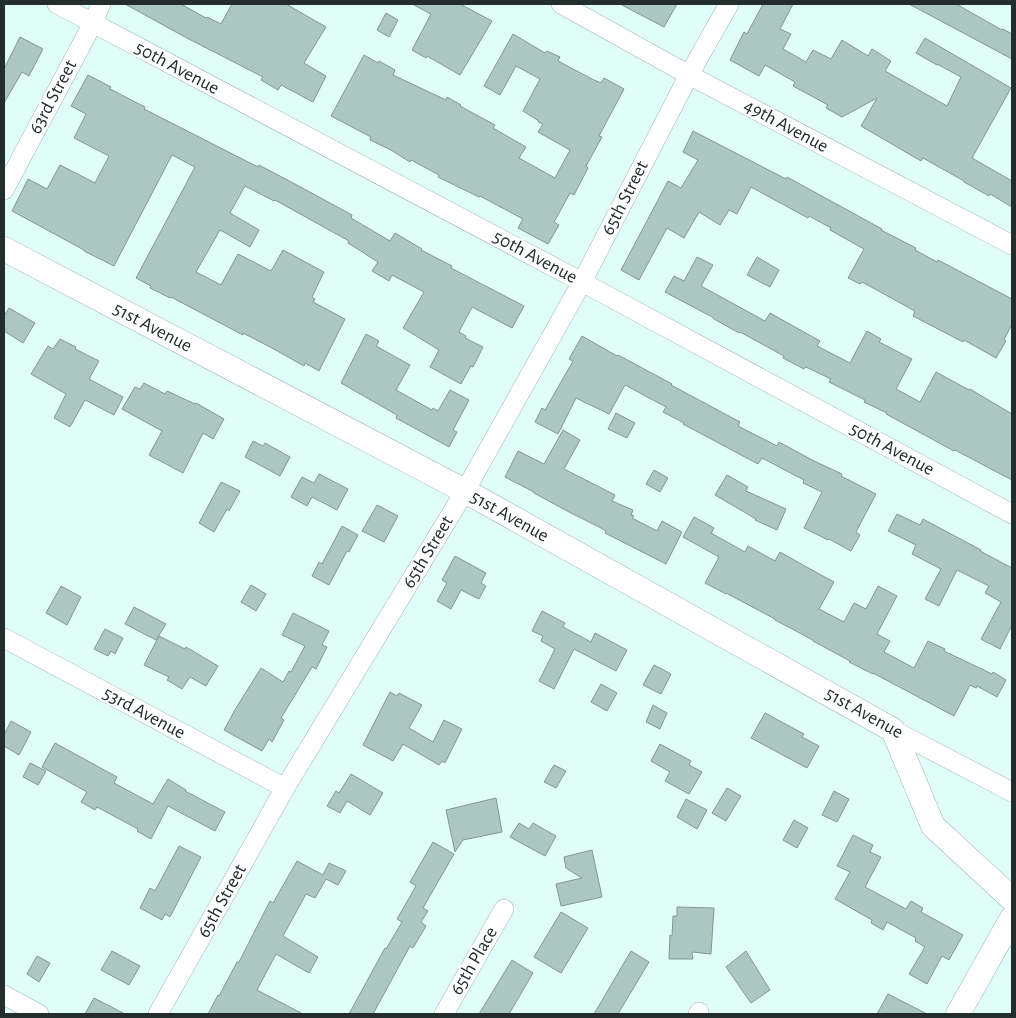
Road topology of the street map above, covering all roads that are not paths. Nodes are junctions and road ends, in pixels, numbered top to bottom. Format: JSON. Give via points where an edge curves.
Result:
{"nodes":[{"id":1,"x":56,"y":4,"type":"edge"},
{"id":2,"x":101,"y":4,"type":"edge"},
{"id":3,"x":561,"y":4,"type":"edge"},
{"id":4,"x":729,"y":4,"type":"edge"},
{"id":5,"x":93,"y":23,"type":"junction"},
{"id":6,"x":689,"y":75,"type":"junction"},
{"id":7,"x":4,"y":190,"type":"edge"},
{"id":8,"x":1012,"y":245,"type":"edge"},
{"id":9,"x":4,"y":249,"type":"edge"},
{"id":10,"x":582,"y":282,"type":"junction"},
{"id":11,"x":465,"y":491,"type":"junction"},
{"id":12,"x":1012,"y":514,"type":"edge"},
{"id":13,"x":4,"y":638,"type":"edge"},
{"id":14,"x":893,"y":730,"type":"junction"},
{"id":15,"x":285,"y":788,"type":"junction"},
{"id":16,"x":1012,"y":792,"type":"edge"},
{"id":17,"x":1012,"y":899,"type":"edge"},
{"id":18,"x":504,"y":909,"type":"dead end"},
{"id":19,"x":1012,"y":918,"type":"edge"},
{"id":20,"x":4,"y":995,"type":"edge"},
{"id":21,"x":40,"y":1014,"type":"edge"},
{"id":22,"x":158,"y":1014,"type":"edge"},
{"id":23,"x":444,"y":1014,"type":"edge"},
{"id":24,"x":958,"y":1014,"type":"edge"}],
"edges":[{"from":1,"to":5,"type":"street","name":"50th Avenue"},
{"from":2,"to":5,"type":"street","name":"63rd Street"},
{"from":3,"to":6,"type":"street","name":"49th Avenue"},
{"from":4,"to":6,"type":"street","name":"65th Street"},
{"from":5,"to":7,"type":"street","name":"63rd Street"},
{"from":5,"to":10,"type":"street","name":"50th Avenue"},
{"from":6,"to":8,"type":"street","name":"49th Avenue"},
{"from":6,"to":10,"type":"street","name":"65th Street"},
{"from":9,"to":11,"type":"street","name":"51st Avenue"},
{"from":10,"to":11,"type":"street","name":"65th Street"},
{"from":10,"to":12,"type":"street","name":"50th Avenue"},
{"from":11,"to":14,"type":"street","name":"51st Avenue"},
{"from":11,"to":15,"type":"street","name":"65th Street"},
{"from":13,"to":15,"type":"street","name":"53rd Avenue"},
{"from":14,"to":16,"type":"street","name":"51st Avenue"},
{"from":14,"to":17,"type":"street","via":[[933,826]]},
{"from":15,"to":22,"type":"street","name":"65th Street"},
{"from":18,"to":23,"type":"street","name":"65th Place"},
{"from":19,"to":24,"type":"street"},
{"from":20,"to":21,"type":"street"}]}
